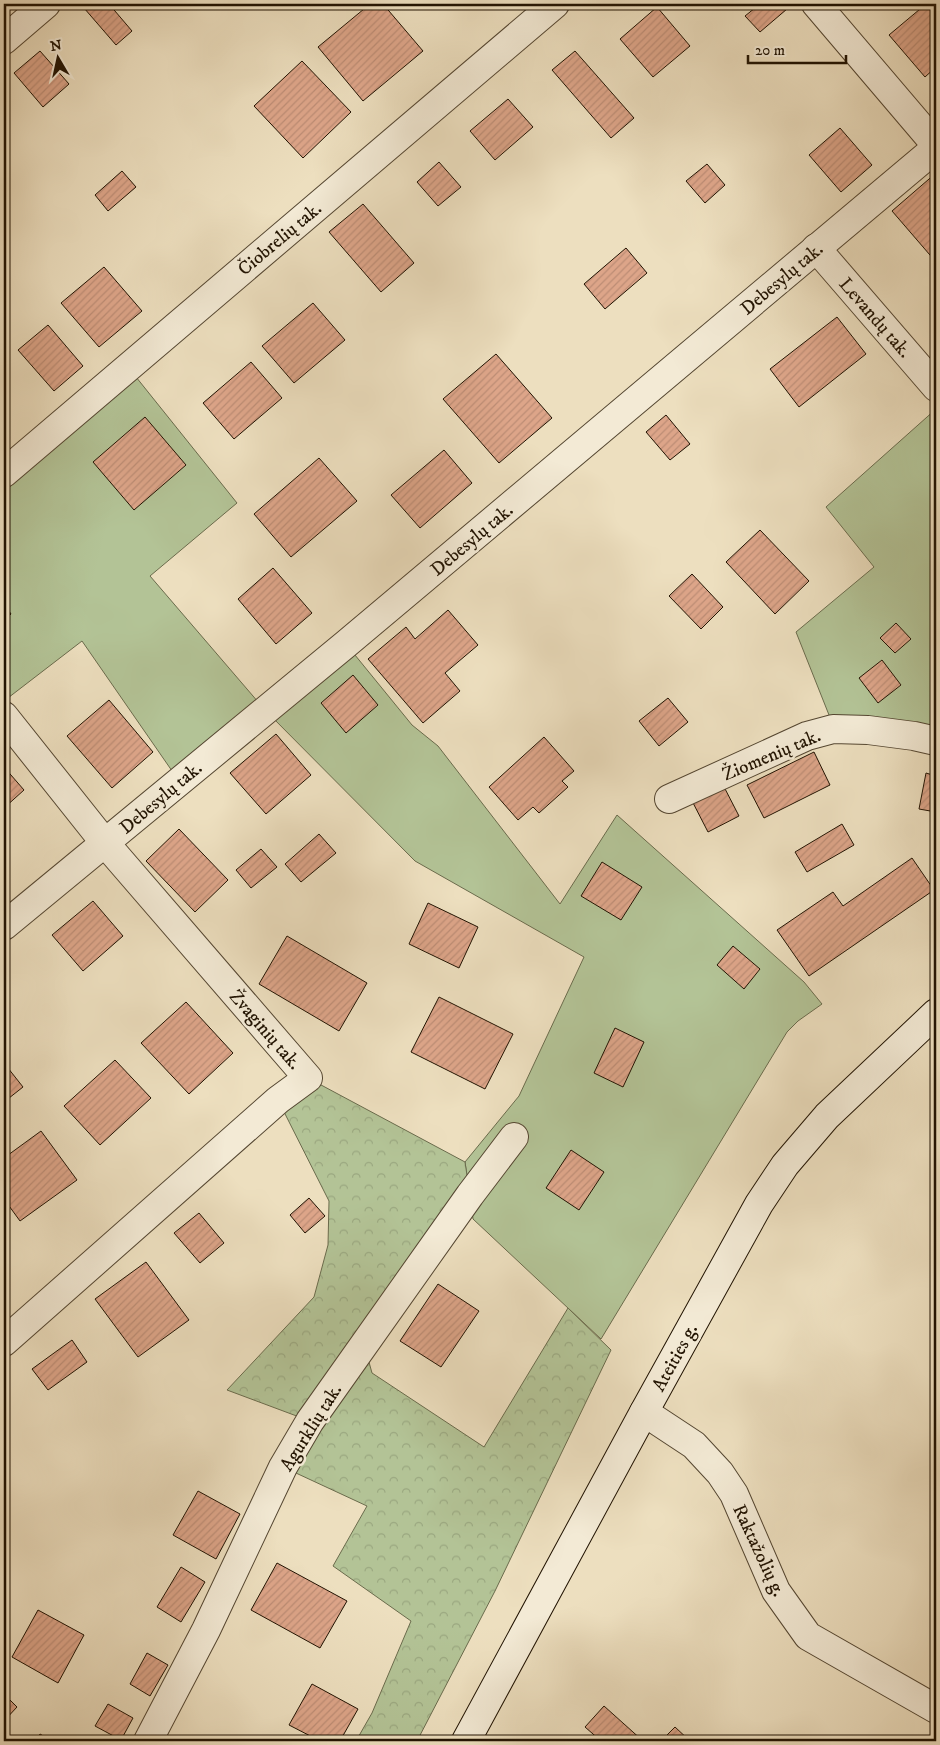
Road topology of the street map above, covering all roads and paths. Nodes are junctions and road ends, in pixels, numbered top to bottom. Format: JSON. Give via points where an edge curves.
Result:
{"nodes":[{"id":1,"x":46,"y":4,"type":"edge"},
{"id":2,"x":555,"y":4,"type":"edge"},
{"id":3,"x":816,"y":4,"type":"edge"},
{"id":4,"x":4,"y":40,"type":"edge"},
{"id":5,"x":936,"y":146,"type":"edge"},
{"id":6,"x":816,"y":248,"type":"junction"},
{"id":7,"x":936,"y":387,"type":"edge"},
{"id":8,"x":4,"y":473,"type":"edge"},
{"id":9,"x":4,"y":716,"type":"edge"},
{"id":10,"x":936,"y":741,"type":"edge"},
{"id":11,"x":669,"y":799,"type":"dead end"},
{"id":12,"x":105,"y":843,"type":"junction"},
{"id":13,"x":4,"y":926,"type":"edge"},
{"id":14,"x":936,"y":1013,"type":"edge"},
{"id":15,"x":514,"y":1137,"type":"dead end"},
{"id":16,"x":4,"y":1342,"type":"edge"},
{"id":17,"x":644,"y":1412,"type":"junction"},
{"id":18,"x":936,"y":1709,"type":"edge"},
{"id":19,"x":148,"y":1741,"type":"edge"},
{"id":20,"x":466,"y":1741,"type":"edge"}],
"edges":[{"from":1,"to":4,"type":"street"},
{"from":2,"to":8,"type":"street","name":"Čiobrelių tak."},
{"from":3,"to":5,"type":"street","name":"Debesylų tak."},
{"from":5,"to":6,"type":"street","name":"Debesylų tak."},
{"from":6,"to":7,"type":"street","name":"Levandų tak."},
{"from":6,"to":12,"type":"street","name":"Debesylų tak."},
{"from":9,"to":12,"type":"street","name":"Žvaginių tak."},
{"from":10,"to":11,"type":"street","name":"Žiomenių tak.","via":[[868,730],[833,729],[807,736]]},
{"from":12,"to":13,"type":"street","name":"Debesylų tak."},
{"from":12,"to":16,"type":"street","name":"Žvaginių tak.","via":[[308,1078]]},
{"from":14,"to":17,"type":"street","name":"Ateities g.","via":[[827,1116],[785,1165],[733,1249]]},
{"from":15,"to":19,"type":"street","name":"Agurklių tak.","via":[[310,1421],[283,1467],[206,1630]]},
{"from":17,"to":18,"type":"street","name":"Raktažolių g.","via":[[694,1445],[720,1473],[734,1494],[776,1591],[808,1636]]},
{"from":17,"to":20,"type":"street","name":"Ateities g."}]}
